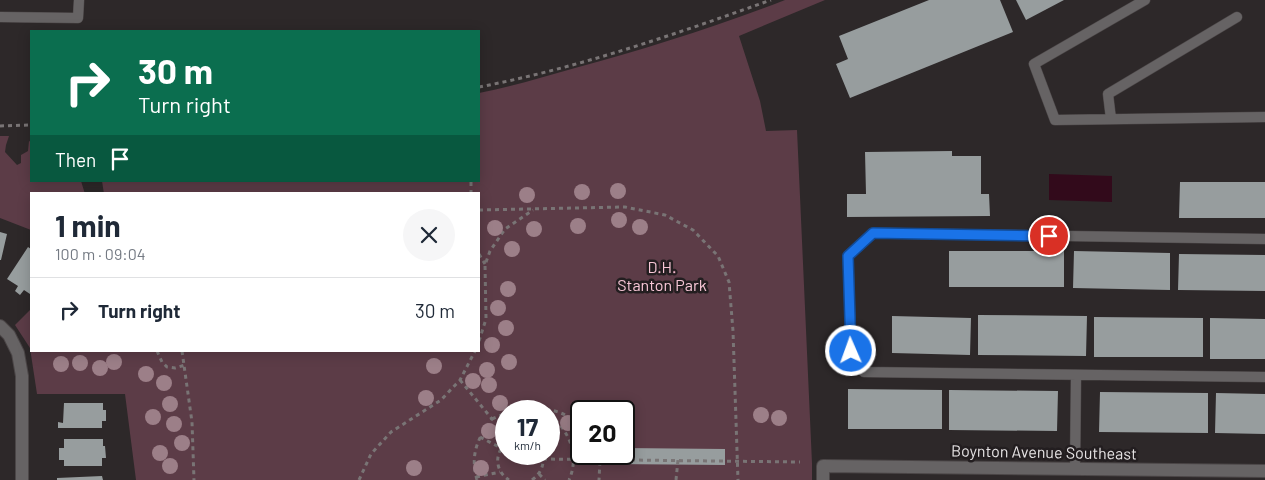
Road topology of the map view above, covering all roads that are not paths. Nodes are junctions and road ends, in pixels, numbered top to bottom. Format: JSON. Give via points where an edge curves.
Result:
{"nodes":[{"id":1,"x":79,"y":0,"type":"edge"},
{"id":2,"x":1144,"y":0,"type":"edge"},
{"id":3,"x":1238,"y":17,"type":"dead end"},
{"id":4,"x":0,"y":18,"type":"edge"},
{"id":5,"x":1265,"y":117,"type":"edge"},
{"id":6,"x":1112,"y":119,"type":"junction"},
{"id":7,"x":1265,"y":239,"type":"edge"},
{"id":8,"x":0,"y":326,"type":"edge"},
{"id":9,"x":1076,"y":375,"type":"junction"},
{"id":10,"x":1265,"y":377,"type":"edge"},
{"id":11,"x":1265,"y":471,"type":"edge"},
{"id":12,"x":1075,"y":474,"type":"edge"},
{"id":13,"x":22,"y":480,"type":"edge"},
{"id":14,"x":823,"y":480,"type":"edge"}],
"edges":[{"from":1,"to":4,"type":"lane","via":[[78,18]]},
{"from":2,"to":6,"type":"lane","via":[[1034,64],[1055,120]]},
{"from":3,"to":6,"type":"lane","via":[[1108,94]]},
{"from":5,"to":6,"type":"lane"},
{"from":7,"to":9,"type":"lane","via":[[873,233],[848,256],[851,351],[864,372]]},
{"from":8,"to":13,"type":"street","via":[[18,352],[22,376]]},
{"from":9,"to":10,"type":"lane"},
{"from":9,"to":12,"type":"lane"},
{"from":11,"to":12,"type":"street","name":"Boynton Avenue Southeast"},
{"from":12,"to":14,"type":"street","name":"Boynton Avenue Southeast","via":[[823,466]]}]}
